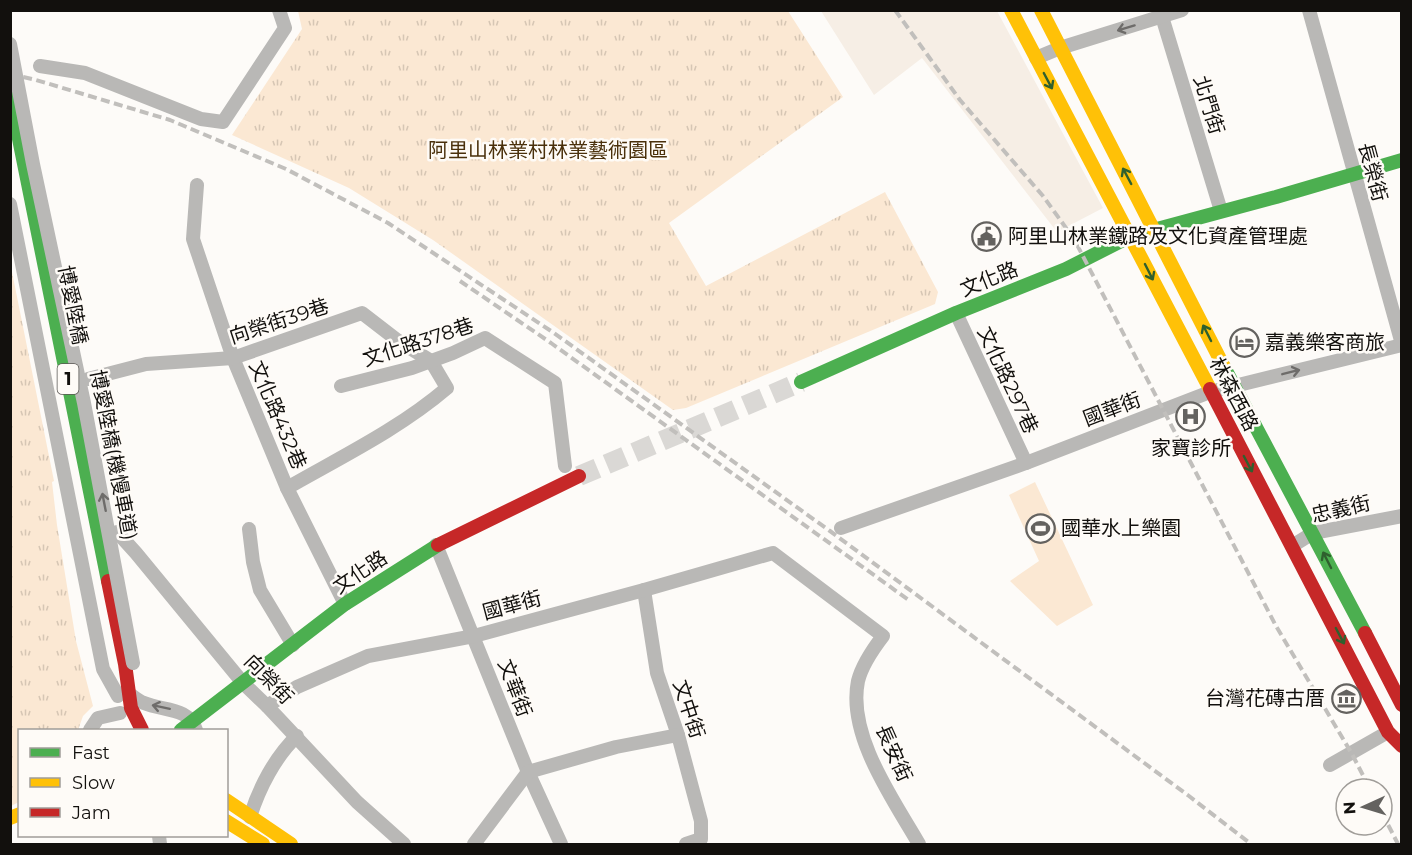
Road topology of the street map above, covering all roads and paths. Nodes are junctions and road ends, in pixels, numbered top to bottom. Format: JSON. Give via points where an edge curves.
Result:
{"nodes":[{"id":1,"x":279,"y":10,"type":"edge"},
{"id":2,"x":1011,"y":10,"type":"edge"},
{"id":3,"x":1041,"y":10,"type":"edge"},
{"id":4,"x":1182,"y":10,"type":"edge"},
{"id":5,"x":1309,"y":10,"type":"edge"},
{"id":6,"x":1161,"y":14,"type":"edge"},
{"id":7,"x":10,"y":44,"type":"edge"},
{"id":8,"x":1060,"y":48,"type":"junction"},
{"id":9,"x":1036,"y":58,"type":"junction"},
{"id":10,"x":40,"y":66,"type":"dead end"},
{"id":11,"x":10,"y":94,"type":"edge"},
{"id":12,"x":10,"y":157,"type":"edge"},
{"id":13,"x":1401,"y":160,"type":"edge"},
{"id":14,"x":1353,"y":175,"type":"junction"},
{"id":15,"x":197,"y":185,"type":"dead end"},
{"id":16,"x":10,"y":204,"type":"edge"},
{"id":17,"x":1221,"y":212,"type":"junction"},
{"id":18,"x":1154,"y":228,"type":"junction"},
{"id":19,"x":1131,"y":236,"type":"junction"},
{"id":20,"x":956,"y":313,"type":"junction"},
{"id":21,"x":1401,"y":344,"type":"edge"},
{"id":22,"x":233,"y":358,"type":"junction"},
{"id":23,"x":431,"y":361,"type":"junction"},
{"id":24,"x":88,"y":379,"type":"dead end"},
{"id":25,"x":801,"y":382,"type":"tunnel mouth"},
{"id":26,"x":341,"y":386,"type":"dead end"},
{"id":27,"x":1234,"y":387,"type":"junction"},
{"id":28,"x":1210,"y":392,"type":"junction"},
{"id":29,"x":1026,"y":463,"type":"junction"},
{"id":30,"x":565,"y":466,"type":"dead end"},
{"id":31,"x":579,"y":476,"type":"tunnel mouth"},
{"id":32,"x":287,"y":488,"type":"junction"},
{"id":33,"x":1401,"y":516,"type":"edge"},
{"id":34,"x":841,"y":528,"type":"dead end"},
{"id":35,"x":249,"y":529,"type":"dead end"},
{"id":36,"x":117,"y":532,"type":"dead end"},
{"id":37,"x":1313,"y":533,"type":"junction"},
{"id":38,"x":436,"y":545,"type":"junction"},
{"id":39,"x":1292,"y":546,"type":"junction"},
{"id":40,"x":773,"y":553,"type":"joint"},
{"id":41,"x":645,"y":590,"type":"junction"},
{"id":42,"x":345,"y":604,"type":"junction"},
{"id":43,"x":474,"y":636,"type":"junction"},
{"id":44,"x":293,"y":645,"type":"junction"},
{"id":45,"x":118,"y":666,"type":"junction"},
{"id":46,"x":243,"y":683,"type":"junction"},
{"id":47,"x":123,"y":694,"type":"junction"},
{"id":48,"x":267,"y":705,"type":"junction"},
{"id":49,"x":1401,"y":705,"type":"edge"},
{"id":50,"x":120,"y":713,"type":"junction"},
{"id":51,"x":195,"y":726,"type":"edge"},
{"id":52,"x":1401,"y":726,"type":"edge"},
{"id":53,"x":91,"y":729,"type":"edge"},
{"id":54,"x":124,"y":729,"type":"edge"},
{"id":55,"x":141,"y":729,"type":"edge"},
{"id":56,"x":1388,"y":732,"type":"junction"},
{"id":57,"x":678,"y":735,"type":"junction"},
{"id":58,"x":297,"y":736,"type":"junction"},
{"id":59,"x":1401,"y":746,"type":"edge"},
{"id":60,"x":1330,"y":765,"type":"dead end"},
{"id":61,"x":528,"y":772,"type":"junction"},
{"id":62,"x":228,"y":801,"type":"edge"},
{"id":63,"x":250,"y":817,"type":"junction"},
{"id":64,"x":228,"y":822,"type":"edge"},
{"id":65,"x":262,"y":844,"type":"edge"},
{"id":66,"x":291,"y":844,"type":"edge"},
{"id":67,"x":404,"y":844,"type":"edge"},
{"id":68,"x":474,"y":844,"type":"edge"},
{"id":69,"x":561,"y":844,"type":"edge"},
{"id":70,"x":686,"y":844,"type":"edge"},
{"id":71,"x":919,"y":844,"type":"edge"}],
"edges":[{"from":1,"to":10,"type":"street","via":[[285,28],[223,122],[201,119],[85,73]]},
{"from":2,"to":9,"type":"main road","name":"林森西路"},
{"from":3,"to":8,"type":"main road","name":"林森西路"},
{"from":4,"to":6,"type":"street"},
{"from":5,"to":14,"type":"street","name":"長榮街"},
{"from":6,"to":8,"type":"street","one_way":true},
{"from":6,"to":17,"type":"street","name":"北門街"},
{"from":45,"to":7,"type":"street","name":"博愛陸橋(機慢車道)","one_way":true,"bridge":true,"via":[[87,414]]},
{"from":8,"to":9,"type":"street"},
{"from":18,"to":8,"type":"main road","name":"林森西路","one_way":true},
{"from":9,"to":19,"type":"main road","name":"林森西路","one_way":true},
{"from":11,"to":45,"type":"main road","name":"博愛陸橋","number":"1"},
{"from":12,"to":45,"type":"main road","name":"博愛陸橋","number":"1"},
{"from":13,"to":14,"type":"main road","name":"文化路"},
{"from":14,"to":17,"type":"main road","name":"文化路"},
{"from":14,"to":21,"type":"street","name":"長榮街"},
{"from":15,"to":22,"type":"street","name":"文化路432巷","via":[[193,238]]},
{"from":16,"to":45,"type":"street"},
{"from":17,"to":18,"type":"main road","name":"文化路"},
{"from":18,"to":19,"type":"main road","name":"文化路"},
{"from":27,"to":18,"type":"main road","name":"林森西路","one_way":true},
{"from":19,"to":20,"type":"main road","name":"文化路","via":[[1066,268]]},
{"from":19,"to":28,"type":"main road","name":"林森西路","one_way":true},
{"from":20,"to":25,"type":"main road","name":"文化路"},
{"from":20,"to":29,"type":"street","name":"文化路297巷"},
{"from":27,"to":21,"type":"street","name":"國華街","one_way":true},
{"from":22,"to":23,"type":"street","name":"向榮街39巷","via":[[362,313]]},
{"from":22,"to":24,"type":"street","name":"向榮街39巷","via":[[146,364]]},
{"from":22,"to":32,"type":"street","name":"文化路432巷"},
{"from":23,"to":26,"type":"street","name":"文化路378巷"},
{"from":23,"to":30,"type":"street","name":"文化路378巷","via":[[485,338],[555,383]]},
{"from":23,"to":32,"type":"street","name":"文化路432巷","via":[[447,388],[382,434]]},
{"from":27,"to":28,"type":"street","name":"國華街"},
{"from":27,"to":37,"type":"main road","name":"林森西路"},
{"from":28,"to":29,"type":"street","name":"國華街"},
{"from":28,"to":39,"type":"main road","name":"林森西路","one_way":true},
{"from":29,"to":34,"type":"street","name":"國華街"},
{"from":31,"to":38,"type":"main road","name":"文化路"},
{"from":32,"to":42,"type":"street","name":"文化路432巷"},
{"from":33,"to":37,"type":"street","name":"忠義街"},
{"from":35,"to":44,"type":"street","via":[[260,590]]},
{"from":36,"to":46,"type":"street","name":"向榮街"},
{"from":37,"to":39,"type":"street","name":"忠義街"},
{"from":49,"to":37,"type":"main road","name":"林森西路","one_way":true},
{"from":38,"to":42,"type":"main road","name":"文化路"},
{"from":38,"to":43,"type":"street","name":"文華街"},
{"from":39,"to":56,"type":"main road","name":"林森西路","one_way":true},
{"from":40,"to":41,"type":"street","name":"國華街"},
{"from":40,"to":71,"type":"street","name":"長安街","via":[[883,636],[859,680],[856,703],[865,744]]},
{"from":41,"to":43,"type":"street","name":"國華街"},
{"from":41,"to":57,"type":"street","name":"文中街","via":[[657,674]]},
{"from":42,"to":44,"type":"main road","name":"文化路"},
{"from":43,"to":48,"type":"street","name":"國華街","via":[[368,656],[297,687]]},
{"from":43,"to":61,"type":"street","name":"文華街"},
{"from":44,"to":46,"type":"main road","name":"文化路"},
{"from":45,"to":47,"type":"street"},
{"from":45,"to":47,"type":"main road","number":"1"},
{"from":46,"to":48,"type":"street","name":"向榮街"},
{"from":46,"to":51,"type":"main road","name":"文化路"},
{"from":47,"to":50,"type":"main road","number":"1"},
{"from":51,"to":47,"type":"street","one_way":true,"via":[[177,711]]},
{"from":47,"to":55,"type":"main road","number":"1"},
{"from":48,"to":58,"type":"street","name":"向榮街"},
{"from":50,"to":53,"type":"street","via":[[98,718]]},
{"from":50,"to":54,"type":"main road","number":"1"},
{"from":52,"to":56,"type":"main road"},
{"from":56,"to":59,"type":"main road","name":"林森西路"},
{"from":56,"to":60,"type":"street"},
{"from":57,"to":61,"type":"street","via":[[616,747]]},
{"from":57,"to":70,"type":"street","name":"文中街","via":[[701,821],[701,839]]},
{"from":58,"to":63,"type":"street","via":[[284,749]]},
{"from":58,"to":67,"type":"street","name":"向榮街","via":[[357,802]]},
{"from":61,"to":68,"type":"street"},
{"from":61,"to":69,"type":"street","name":"文華街"},
{"from":62,"to":63,"type":"main road"},
{"from":63,"to":66,"type":"main road"},
{"from":64,"to":65,"type":"main road"}]}
